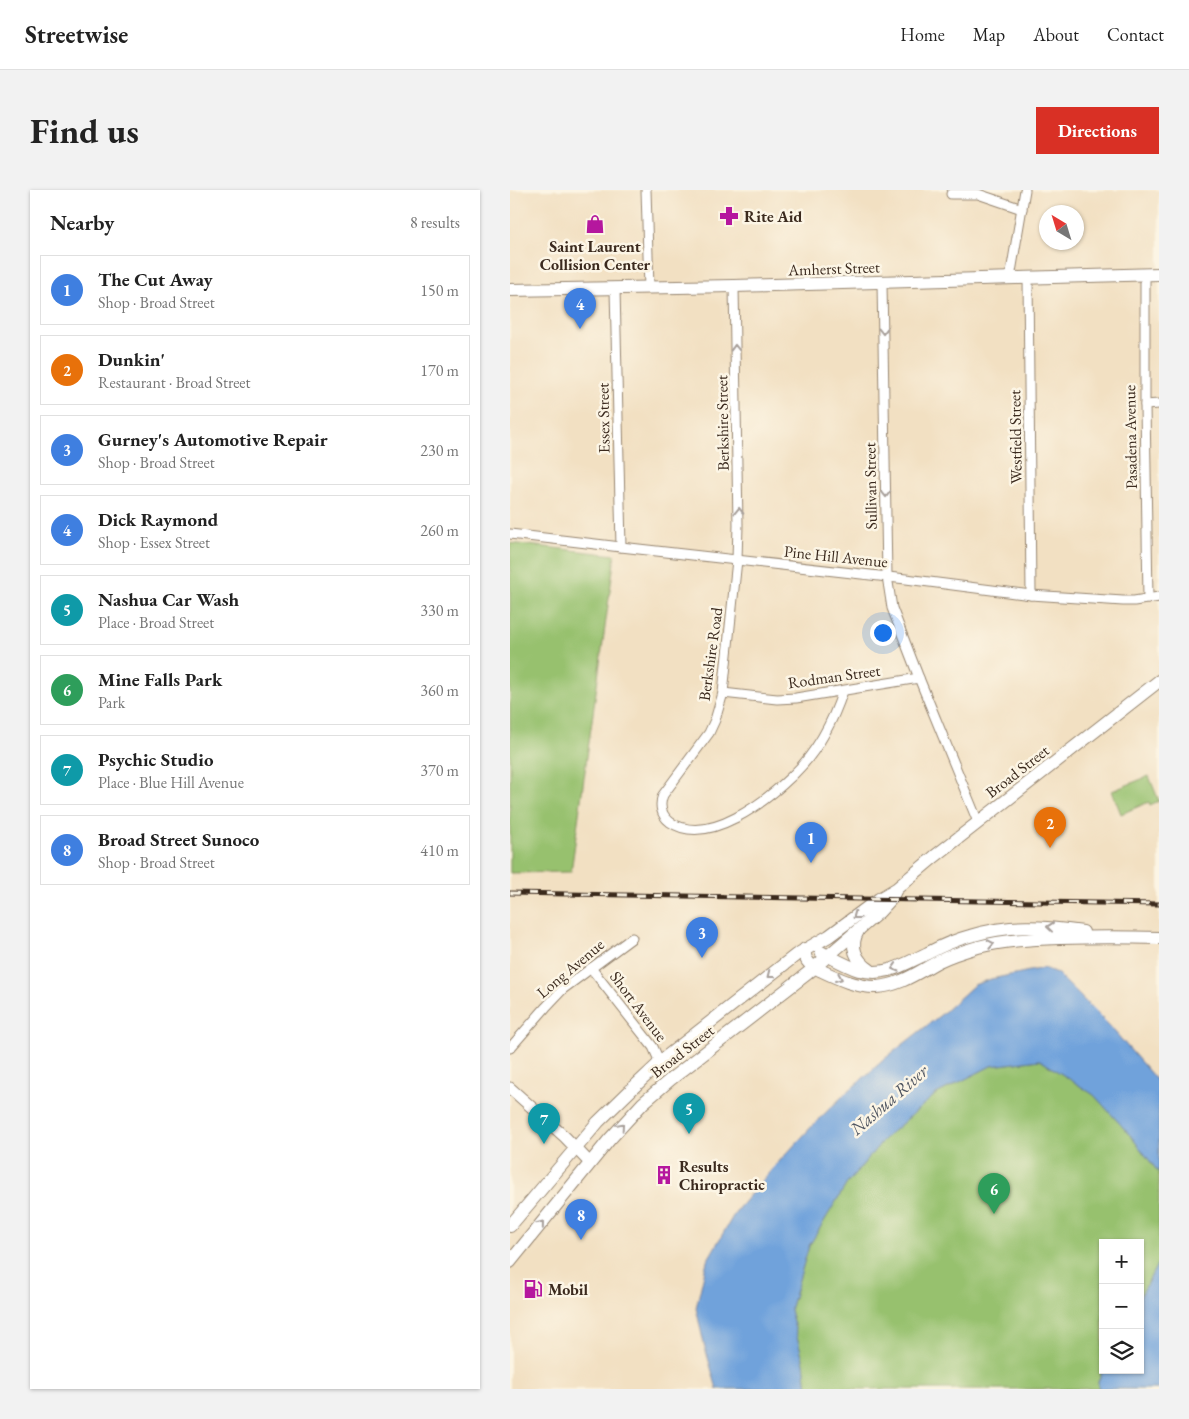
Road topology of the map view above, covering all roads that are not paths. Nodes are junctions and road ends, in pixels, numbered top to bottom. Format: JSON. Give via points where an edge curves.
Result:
{"nodes":[{"id":1,"x":646,"y":190,"type":"edge"},
{"id":2,"x":1025,"y":190,"type":"edge"},
{"id":3,"x":952,"y":194,"type":"dead end"},
{"id":4,"x":1022,"y":209,"type":"junction"},
{"id":5,"x":1159,"y":274,"type":"edge"},
{"id":6,"x":1145,"y":275,"type":"junction"},
{"id":7,"x":1010,"y":278,"type":"junction"},
{"id":8,"x":1028,"y":278,"type":"junction"},
{"id":9,"x":882,"y":282,"type":"junction"},
{"id":10,"x":734,"y":286,"type":"junction"},
{"id":11,"x":615,"y":288,"type":"junction"},
{"id":12,"x":649,"y":288,"type":"junction"},
{"id":13,"x":510,"y":290,"type":"edge"},
{"id":14,"x":1159,"y":404,"type":"edge"},
{"id":15,"x":1145,"y":405,"type":"junction"},
{"id":16,"x":510,"y":534,"type":"edge"},
{"id":17,"x":621,"y":547,"type":"junction"},
{"id":18,"x":737,"y":560,"type":"junction"},
{"id":19,"x":887,"y":576,"type":"junction"},
{"id":20,"x":1031,"y":596,"type":"junction"},
{"id":21,"x":1159,"y":597,"type":"edge"},
{"id":22,"x":1148,"y":599,"type":"junction"},
{"id":23,"x":919,"y":678,"type":"junction"},
{"id":24,"x":1159,"y":681,"type":"edge"},
{"id":25,"x":843,"y":691,"type":"junction"},
{"id":26,"x":723,"y":693,"type":"junction"},
{"id":27,"x":978,"y":822,"type":"junction"},
{"id":28,"x":896,"y":889,"type":"junction"},
{"id":29,"x":858,"y":931,"type":"junction"},
{"id":30,"x":1115,"y":936,"type":"junction"},
{"id":31,"x":632,"y":938,"type":"dead end"},
{"id":32,"x":1159,"y":938,"type":"edge"},
{"id":33,"x":807,"y":948,"type":"junction"},
{"id":34,"x":828,"y":956,"type":"junction"},
{"id":35,"x":814,"y":967,"type":"junction"},
{"id":36,"x":591,"y":968,"type":"junction"},
{"id":37,"x":873,"y":972,"type":"junction"},
{"id":38,"x":510,"y":1048,"type":"edge"},
{"id":39,"x":658,"y":1065,"type":"junction"},
{"id":40,"x":510,"y":1088,"type":"edge"},
{"id":41,"x":576,"y":1148,"type":"junction"},
{"id":42,"x":590,"y":1163,"type":"junction"},
{"id":43,"x":510,"y":1226,"type":"edge"},
{"id":44,"x":510,"y":1262,"type":"edge"}],
"edges":[{"from":1,"to":12,"type":"street"},
{"from":2,"to":4,"type":"street"},
{"from":3,"to":4,"type":"street","via":[[978,194]]},
{"from":4,"to":7,"type":"street"},
{"from":5,"to":6,"type":"main road","name":"Amherst Street"},
{"from":6,"to":8,"type":"main road","name":"Amherst Street"},
{"from":6,"to":15,"type":"street","name":"Pasadena Avenue"},
{"from":7,"to":8,"type":"main road","name":"Amherst Street"},
{"from":7,"to":9,"type":"main road","name":"Amherst Street"},
{"from":8,"to":20,"type":"street","name":"Westfield Street"},
{"from":9,"to":10,"type":"main road","name":"Amherst Street"},
{"from":9,"to":19,"type":"street","name":"Sullivan Street","one_way":true},
{"from":10,"to":12,"type":"main road","name":"Amherst Street"},
{"from":18,"to":10,"type":"street","name":"Berkshire Street","one_way":true,"via":[[739,500]]},
{"from":11,"to":12,"type":"main road","name":"Amherst Street"},
{"from":11,"to":13,"type":"main road","name":"Amherst Street"},
{"from":11,"to":17,"type":"street","name":"Essex Street"},
{"from":14,"to":15,"type":"street"},
{"from":15,"to":22,"type":"street","name":"Pasadena Avenue"},
{"from":16,"to":17,"type":"street","name":"Pine Hill Avenue"},
{"from":17,"to":18,"type":"street","name":"Pine Hill Avenue"},
{"from":18,"to":19,"type":"street","name":"Pine Hill Avenue"},
{"from":18,"to":26,"type":"street","name":"Berkshire Road"},
{"from":19,"to":20,"type":"street","name":"Pine Hill Avenue"},
{"from":19,"to":23,"type":"street","name":"Sullivan Street","via":[[892,608]]},
{"from":20,"to":22,"type":"street","name":"Pine Hill Avenue","via":[[1123,601]]},
{"from":21,"to":22,"type":"street","name":"Pine Hill Avenue"},
{"from":23,"to":25,"type":"street","name":"Rodman Street"},
{"from":23,"to":27,"type":"street","name":"Sullivan Street"},
{"from":24,"to":27,"type":"main road","name":"Broad Street"},
{"from":25,"to":26,"type":"street","name":"Rodman Street","via":[[777,699]]},
{"from":25,"to":26,"type":"street","name":"Berkshire Road","via":[[835,715],[813,752],[781,786],[734,820],[709,828],[683,827],[666,818],[660,802],[662,795],[709,733]]},
{"from":27,"to":28,"type":"main road","name":"Broad Street"},
{"from":28,"to":29,"type":"main road","name":"Broad Street","via":[[885,906]]},
{"from":28,"to":33,"type":"main road","name":"Broad Street","one_way":true},
{"from":29,"to":34,"type":"main road","name":"Broad Street"},
{"from":29,"to":37,"type":"main road","via":[[854,950],[860,962]]},
{"from":30,"to":32,"type":"main road"},
{"from":35,"to":30,"type":"main road","one_way":true,"via":[[847,982],[878,987],[904,980],[955,954],[995,943]]},
{"from":30,"to":37,"type":"main road","one_way":true,"via":[[1046,927],[1009,928],[962,938],[898,968]]},
{"from":31,"to":36,"type":"street","name":"Long Avenue"},
{"from":33,"to":34,"type":"main road"},
{"from":33,"to":35,"type":"main road","via":[[804,955]]},
{"from":33,"to":39,"type":"main road","name":"Broad Street","one_way":true},
{"from":34,"to":35,"type":"main road","name":"Broad Street"},
{"from":34,"to":37,"type":"main road"},
{"from":42,"to":35,"type":"main road","name":"Broad Street","one_way":true,"via":[[649,1097]]},
{"from":36,"to":38,"type":"street","name":"Long Avenue","via":[[563,989]]},
{"from":36,"to":39,"type":"street","name":"Short Avenue","via":[[653,1047]]},
{"from":39,"to":41,"type":"main road","name":"Broad Street","via":[[611,1109]]},
{"from":40,"to":41,"type":"street"},
{"from":41,"to":42,"type":"street"},
{"from":41,"to":43,"type":"main road","name":"Broad Street"},
{"from":44,"to":42,"type":"main road","name":"Broad Street","one_way":true}]}
